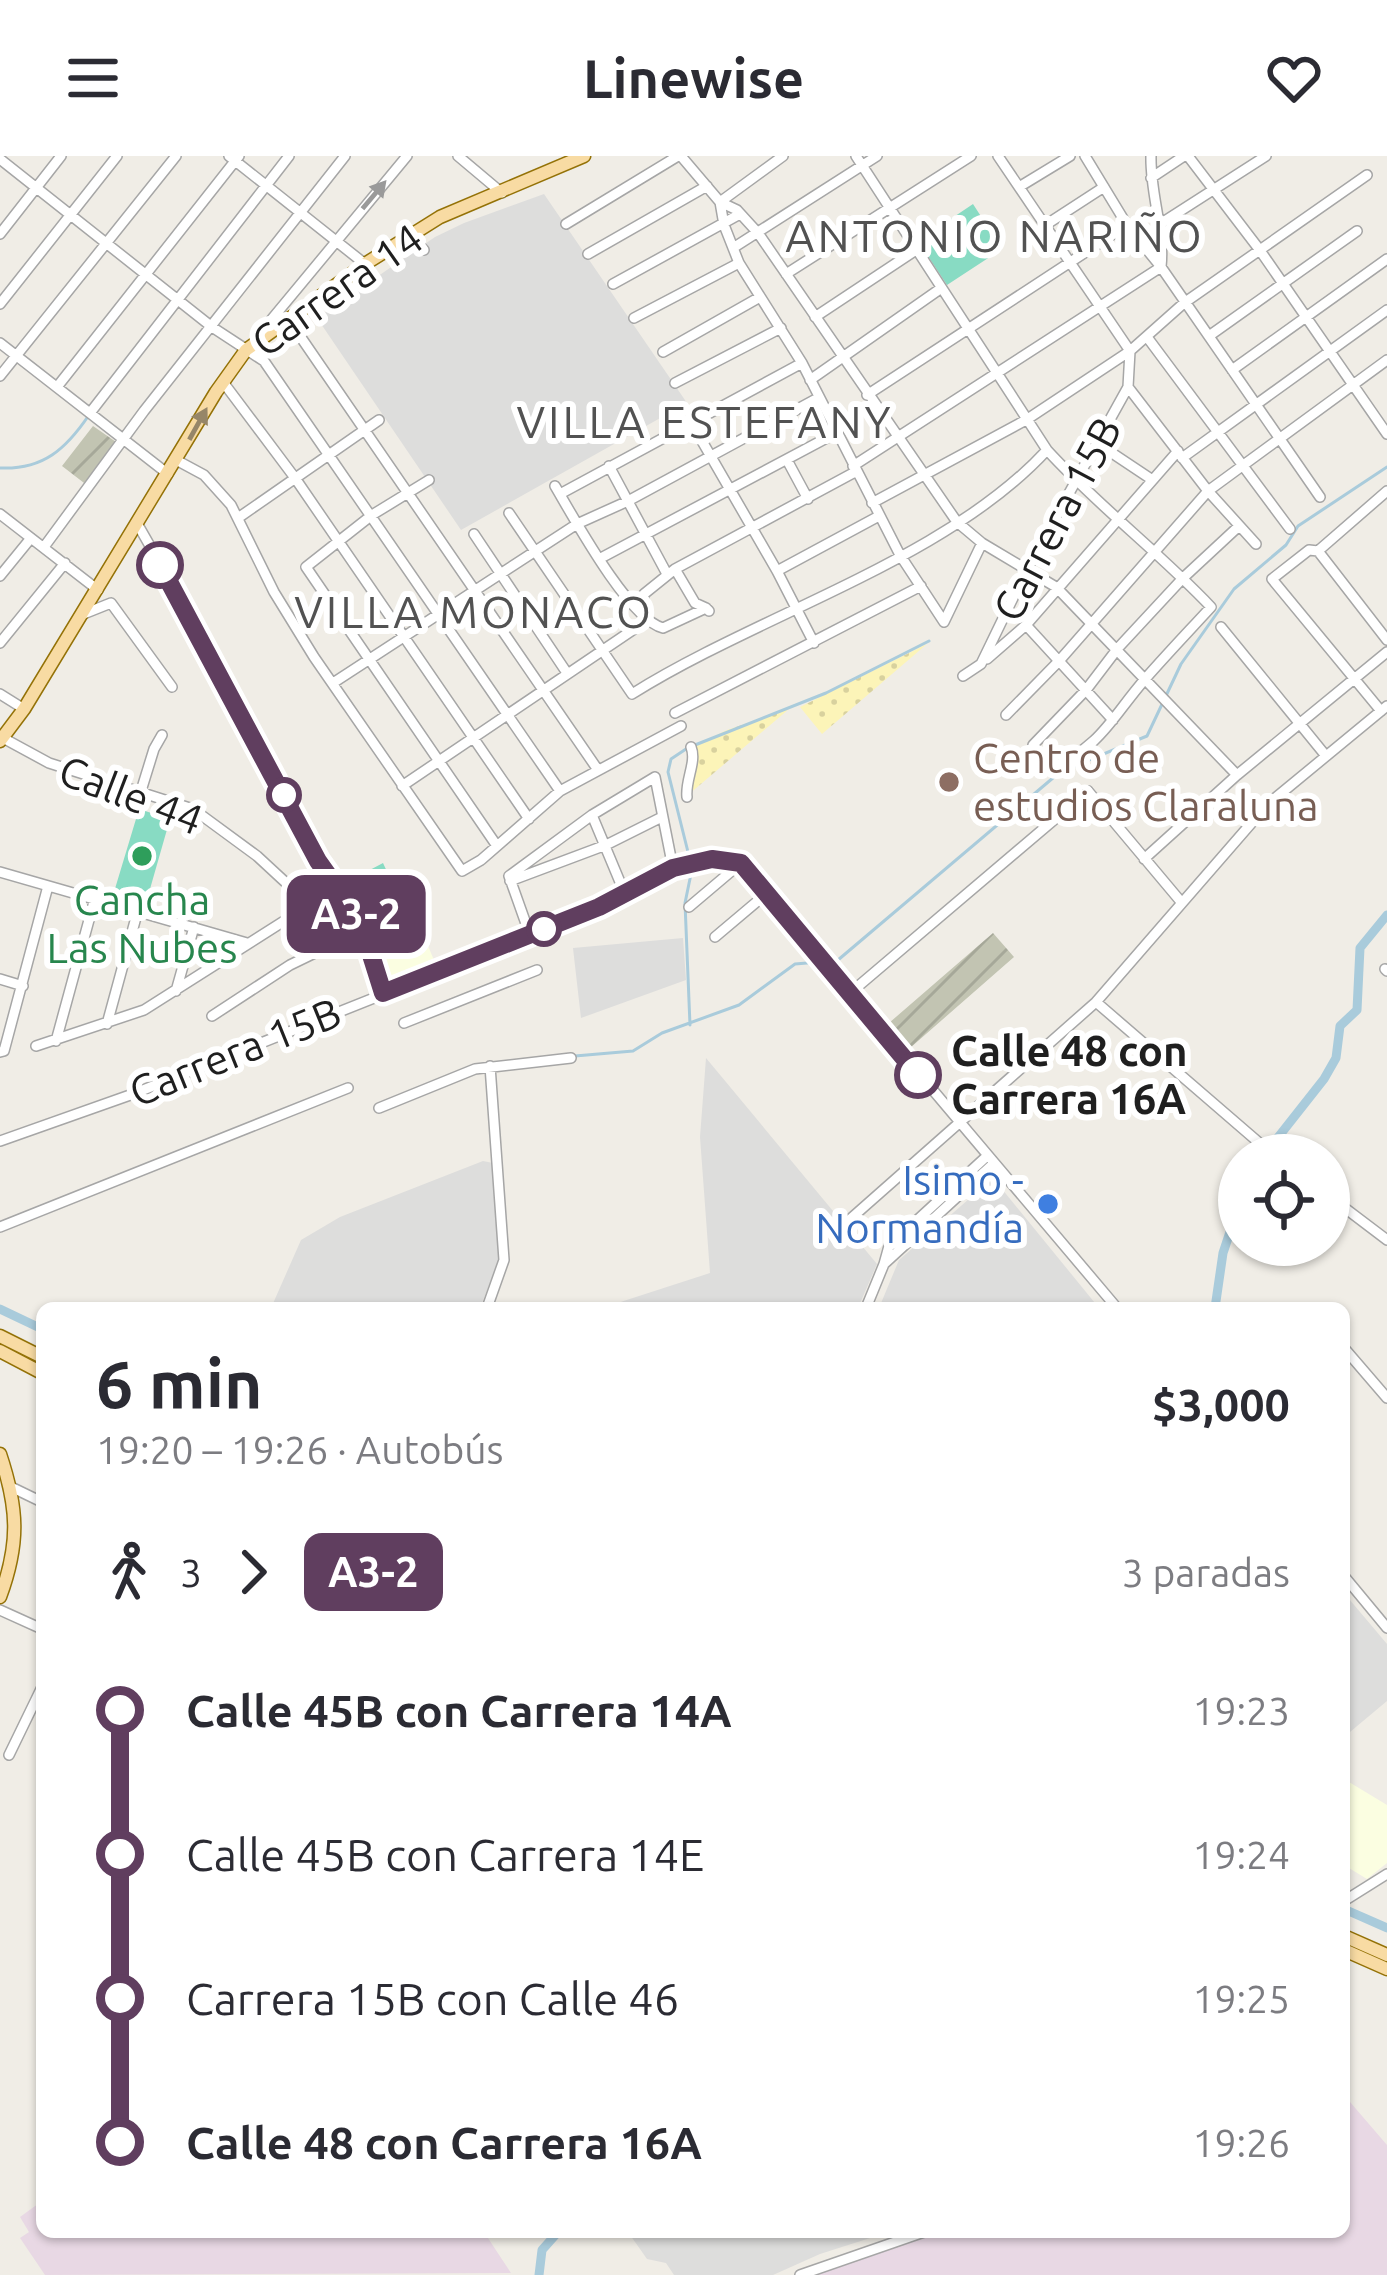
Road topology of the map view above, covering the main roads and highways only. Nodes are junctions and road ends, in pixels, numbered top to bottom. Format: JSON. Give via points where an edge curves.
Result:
{"nodes":[{"id":1,"x":584,"y":156,"type":"edge"},
{"id":2,"x":1,"y":739,"type":"edge"},
{"id":3,"x":0,"y":1336,"type":"edge"},
{"id":4,"x":2,"y":1353,"type":"edge"},
{"id":5,"x":36,"y":1354,"type":"edge"},
{"id":6,"x":36,"y":1369,"type":"edge"},
{"id":7,"x":0,"y":1454,"type":"edge"},
{"id":8,"x":0,"y":1597,"type":"edge"},
{"id":9,"x":1350,"y":1939,"type":"edge"},
{"id":10,"x":1350,"y":1953,"type":"edge"},
{"id":11,"x":1387,"y":1955,"type":"edge"},
{"id":12,"x":1387,"y":1969,"type":"edge"}],
"edges":[{"from":2,"to":1,"type":"main road","name":"Carrera 14","one_way":true,"via":[[246,350],[440,217]]},
{"from":3,"to":5,"type":"main road"},
{"from":4,"to":6,"type":"main road"},
{"from":7,"to":8,"type":"main road","via":[[16,1525]]},
{"from":9,"to":11,"type":"main road"},
{"from":10,"to":12,"type":"main road"}]}
